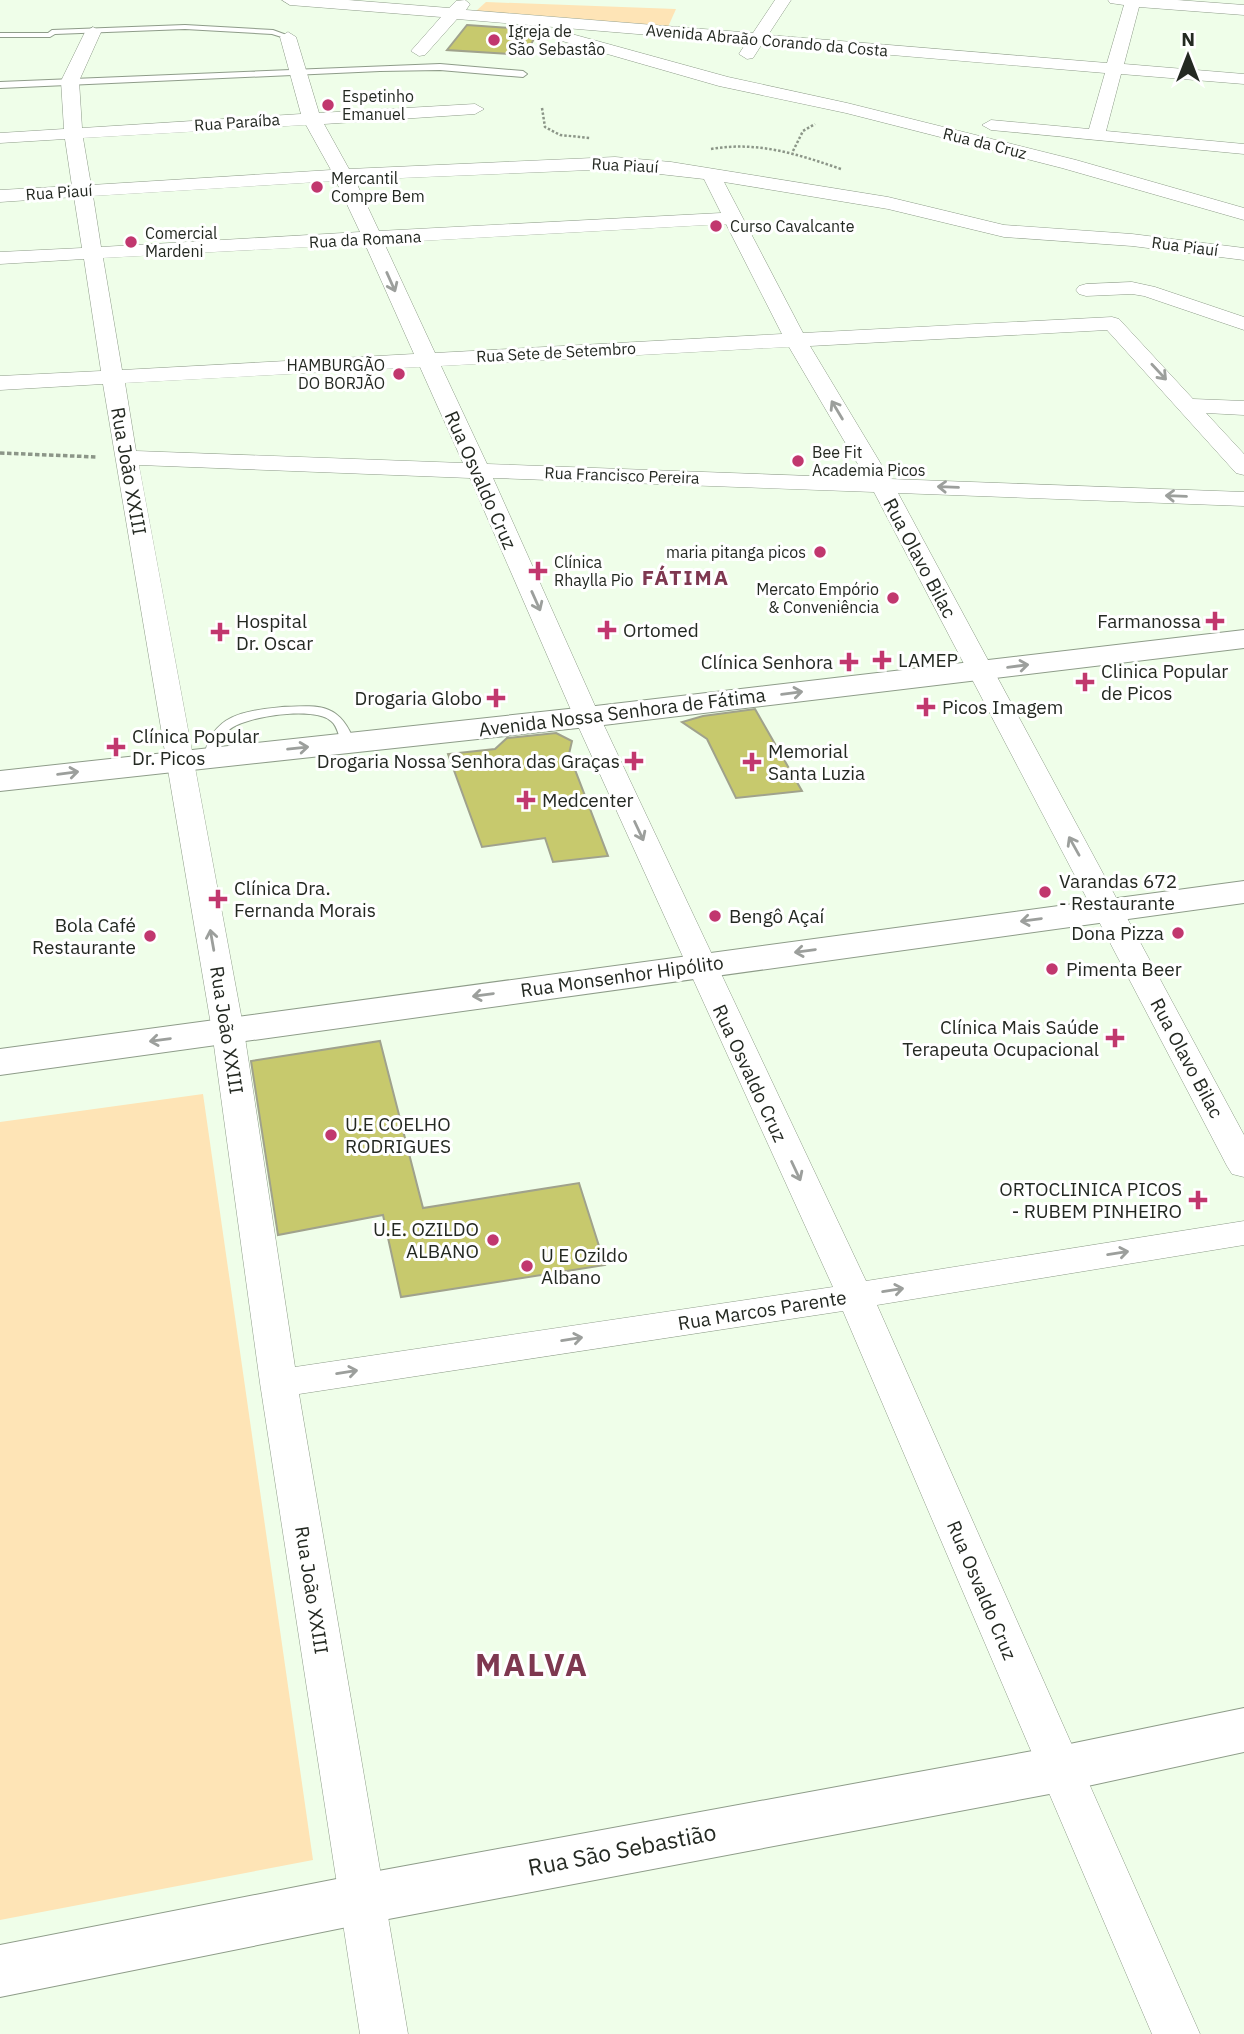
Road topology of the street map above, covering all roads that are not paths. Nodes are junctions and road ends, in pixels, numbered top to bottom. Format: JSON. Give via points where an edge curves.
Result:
{"nodes":[{"id":1,"x":290,"y":0,"type":"edge"},
{"id":2,"x":465,"y":0,"type":"edge"},
{"id":3,"x":783,"y":0,"type":"edge"},
{"id":4,"x":1127,"y":0,"type":"edge"},
{"id":5,"x":1244,"y":10,"type":"edge"},
{"id":6,"x":452,"y":14,"type":"junction"},
{"id":7,"x":556,"y":23,"type":"junction"},
{"id":8,"x":93,"y":32,"type":"junction"},
{"id":9,"x":0,"y":35,"type":"edge"},
{"id":10,"x":288,"y":37,"type":"joint"},
{"id":11,"x":758,"y":40,"type":"junction"},
{"id":12,"x":419,"y":51,"type":"dead end"},
{"id":13,"x":1115,"y":69,"type":"junction"},
{"id":14,"x":299,"y":72,"type":"junction"},
{"id":15,"x":523,"y":74,"type":"dead end"},
{"id":16,"x":1244,"y":79,"type":"edge"},
{"id":17,"x":70,"y":81,"type":"junction"},
{"id":18,"x":725,"y":82,"type":"junction"},
{"id":19,"x":0,"y":85,"type":"edge"},
{"id":20,"x":426,"y":89,"type":"dead end"},
{"id":21,"x":475,"y":109,"type":"dead end"},
{"id":22,"x":433,"y":111,"type":"junction"},
{"id":23,"x":311,"y":117,"type":"junction"},
{"id":24,"x":991,"y":125,"type":"dead end"},
{"id":25,"x":73,"y":134,"type":"junction"},
{"id":26,"x":1096,"y":135,"type":"junction"},
{"id":27,"x":0,"y":138,"type":"edge"},
{"id":28,"x":1244,"y":149,"type":"edge"},
{"id":29,"x":344,"y":175,"type":"junction"},
{"id":30,"x":711,"y":175,"type":"junction"},
{"id":31,"x":81,"y":190,"type":"junction"},
{"id":32,"x":0,"y":196,"type":"edge"},
{"id":33,"x":1244,"y":214,"type":"edge"},
{"id":34,"x":731,"y":218,"type":"junction"},
{"id":35,"x":372,"y":238,"type":"junction"},
{"id":36,"x":92,"y":254,"type":"junction"},
{"id":37,"x":1244,"y":254,"type":"edge"},
{"id":38,"x":0,"y":258,"type":"edge"},
{"id":39,"x":1086,"y":290,"type":"dead end"},
{"id":40,"x":1242,"y":321,"type":"edge"},
{"id":41,"x":795,"y":339,"type":"junction"},
{"id":42,"x":426,"y":360,"type":"junction"},
{"id":43,"x":113,"y":377,"type":"junction"},
{"id":44,"x":0,"y":383,"type":"edge"},
{"id":45,"x":1189,"y":405,"type":"junction"},
{"id":46,"x":1244,"y":408,"type":"edge"},
{"id":47,"x":126,"y":458,"type":"junction"},
{"id":48,"x":1244,"y":468,"type":"edge"},
{"id":49,"x":478,"y":470,"type":"junction"},
{"id":50,"x":881,"y":484,"type":"junction"},
{"id":51,"x":1244,"y":499,"type":"edge"},
{"id":52,"x":1244,"y":639,"type":"edge"},
{"id":53,"x":979,"y":670,"type":"junction"},
{"id":54,"x":587,"y":717,"type":"junction"},
{"id":55,"x":196,"y":759,"type":"junction"},
{"id":56,"x":0,"y":781,"type":"edge"},
{"id":57,"x":1244,"y":892,"type":"edge"},
{"id":58,"x":1109,"y":909,"type":"junction"},
{"id":59,"x":700,"y":965,"type":"junction"},
{"id":60,"x":228,"y":1031,"type":"junction"},
{"id":61,"x":0,"y":1062,"type":"edge"},
{"id":62,"x":1244,"y":1166,"type":"edge"},
{"id":63,"x":1244,"y":1233,"type":"edge"},
{"id":64,"x":855,"y":1296,"type":"junction"},
{"id":65,"x":279,"y":1382,"type":"junction"},
{"id":66,"x":1244,"y":1730,"type":"edge"},
{"id":67,"x":1060,"y":1769,"type":"junction"},
{"id":68,"x":362,"y":1899,"type":"junction"},
{"id":69,"x":0,"y":1971,"type":"edge"},
{"id":70,"x":384,"y":2034,"type":"edge"},
{"id":71,"x":1176,"y":2034,"type":"edge"}],
"edges":[{"from":1,"to":6,"type":"street","name":"Avenida Abraão Corando da Costa"},
{"from":2,"to":6,"type":"street"},
{"from":3,"to":11,"type":"street"},
{"from":4,"to":5,"type":"street"},
{"from":4,"to":13,"type":"street"},
{"from":6,"to":7,"type":"street","name":"Avenida Abraão Corando da Costa"},
{"from":6,"to":12,"type":"street"},
{"from":7,"to":11,"type":"street","name":"Avenida Abraão Corando da Costa"},
{"from":7,"to":18,"type":"street","name":"Rua da Cruz","via":[[560,34],[568,38]]},
{"from":8,"to":9,"type":"lane"},
{"from":8,"to":10,"type":"lane","via":[[185,27],[273,32]]},
{"from":8,"to":17,"type":"street","name":"Rua João XXIII"},
{"from":10,"to":14,"type":"street","name":"Rua Osvaldo Cruz"},
{"from":11,"to":13,"type":"street","name":"Avenida Abraão Corando da Costa"},
{"from":11,"to":18,"type":"street"},
{"from":13,"to":16,"type":"street","name":"Avenida Abraão Corando da Costa"},
{"from":13,"to":26,"type":"street"},
{"from":14,"to":15,"type":"lane","via":[[440,68]]},
{"from":14,"to":17,"type":"lane"},
{"from":14,"to":23,"type":"street","name":"Rua Osvaldo Cruz"},
{"from":17,"to":19,"type":"lane"},
{"from":17,"to":25,"type":"street","name":"Rua João XXIII"},
{"from":18,"to":33,"type":"street","name":"Rua da Cruz","via":[[1069,164]]},
{"from":20,"to":22,"type":"street"},
{"from":21,"to":22,"type":"street","name":"Rua Paraíba"},
{"from":22,"to":23,"type":"street","name":"Rua Paraíba"},
{"from":23,"to":25,"type":"street","name":"Rua Paraíba"},
{"from":23,"to":29,"type":"street","name":"Rua Osvaldo Cruz"},
{"from":24,"to":26,"type":"street"},
{"from":25,"to":27,"type":"street","name":"Rua Paraíba"},
{"from":25,"to":31,"type":"street","name":"Rua João XXIII"},
{"from":26,"to":28,"type":"street"},
{"from":29,"to":30,"type":"street","name":"Rua Piauí","via":[[585,163],[645,165]]},
{"from":29,"to":31,"type":"street","name":"Rua Piauí"},
{"from":29,"to":35,"type":"street","name":"Rua Osvaldo Cruz"},
{"from":30,"to":34,"type":"street","name":"Rua Olavo Bilac"},
{"from":30,"to":37,"type":"street","name":"Rua Piauí","via":[[888,203],[1004,231]]},
{"from":31,"to":32,"type":"street","name":"Rua Piauí"},
{"from":31,"to":36,"type":"street","name":"Rua João XXIII"},
{"from":34,"to":35,"type":"street","name":"Rua da Romana"},
{"from":34,"to":41,"type":"street","name":"Rua Olavo Bilac"},
{"from":35,"to":36,"type":"street","name":"Rua da Romana"},
{"from":35,"to":42,"type":"street","name":"Rua Osvaldo Cruz","one_way":true},
{"from":36,"to":38,"type":"street","name":"Rua da Romana"},
{"from":36,"to":43,"type":"street","name":"Rua João XXIII"},
{"from":39,"to":40,"type":"street","via":[[1148,290]]},
{"from":41,"to":42,"type":"street","name":"Rua Sete de Setembro"},
{"from":41,"to":45,"type":"street","name":"Rua Sete de Setembro","one_way":true,"via":[[1112,323]]},
{"from":50,"to":41,"type":"street","name":"Rua Olavo Bilac","one_way":true},
{"from":42,"to":43,"type":"street","name":"Rua Sete de Setembro"},
{"from":42,"to":49,"type":"street","name":"Rua Osvaldo Cruz"},
{"from":43,"to":44,"type":"street","name":"Rua Sete de Setembro"},
{"from":43,"to":47,"type":"street","name":"Rua João XXIII"},
{"from":45,"to":46,"type":"street"},
{"from":45,"to":48,"type":"street"},
{"from":47,"to":49,"type":"street","name":"Rua Francisco Pereira"},
{"from":47,"to":55,"type":"street","name":"Rua João XXIII"},
{"from":49,"to":50,"type":"street","name":"Rua Francisco Pereira"},
{"from":49,"to":54,"type":"street","name":"Rua Osvaldo Cruz","one_way":true},
{"from":51,"to":50,"type":"street","name":"Rua Francisco Pereira","one_way":true},
{"from":50,"to":53,"type":"street","name":"Rua Olavo Bilac"},
{"from":53,"to":52,"type":"street","name":"Avenida Nossa Senhora de Fátima","one_way":true},
{"from":54,"to":53,"type":"street","name":"Avenida Nossa Senhora de Fátima","one_way":true},
{"from":58,"to":53,"type":"street","name":"Rua Olavo Bilac","one_way":true},
{"from":55,"to":54,"type":"street","name":"Avenida Nossa Senhora de Fátima","one_way":true},
{"from":54,"to":59,"type":"street","name":"Rua Osvaldo Cruz","one_way":true},
{"from":56,"to":55,"type":"street","name":"Avenida Nossa Senhora de Fátima","one_way":true},
{"from":60,"to":55,"type":"street","name":"Rua João XXIII","one_way":true},
{"from":57,"to":58,"type":"street","name":"Rua Monsenhor Hipólito"},
{"from":58,"to":59,"type":"street","name":"Rua Monsenhor Hipólito","one_way":true},
{"from":58,"to":62,"type":"street","name":"Rua Olavo Bilac"},
{"from":59,"to":60,"type":"street","name":"Rua Monsenhor Hipólito","one_way":true},
{"from":59,"to":64,"type":"street","name":"Rua Osvaldo Cruz","one_way":true},
{"from":60,"to":61,"type":"street","name":"Rua Monsenhor Hipólito","one_way":true},
{"from":60,"to":65,"type":"street","name":"Rua João XXIII"},
{"from":64,"to":63,"type":"street","name":"Rua Marcos Parente","one_way":true},
{"from":65,"to":64,"type":"street","name":"Rua Marcos Parente","one_way":true},
{"from":64,"to":67,"type":"street","name":"Rua Osvaldo Cruz"},
{"from":65,"to":68,"type":"street","name":"Rua João XXIII"},
{"from":66,"to":67,"type":"street","name":"Rua São Sebastião"},
{"from":67,"to":68,"type":"street","name":"Rua São Sebastião"},
{"from":67,"to":71,"type":"street","name":"Rua Osvaldo Cruz"},
{"from":68,"to":69,"type":"street","name":"Rua São Sebastião"},
{"from":68,"to":70,"type":"street","name":"Rua João XXIII"}]}
